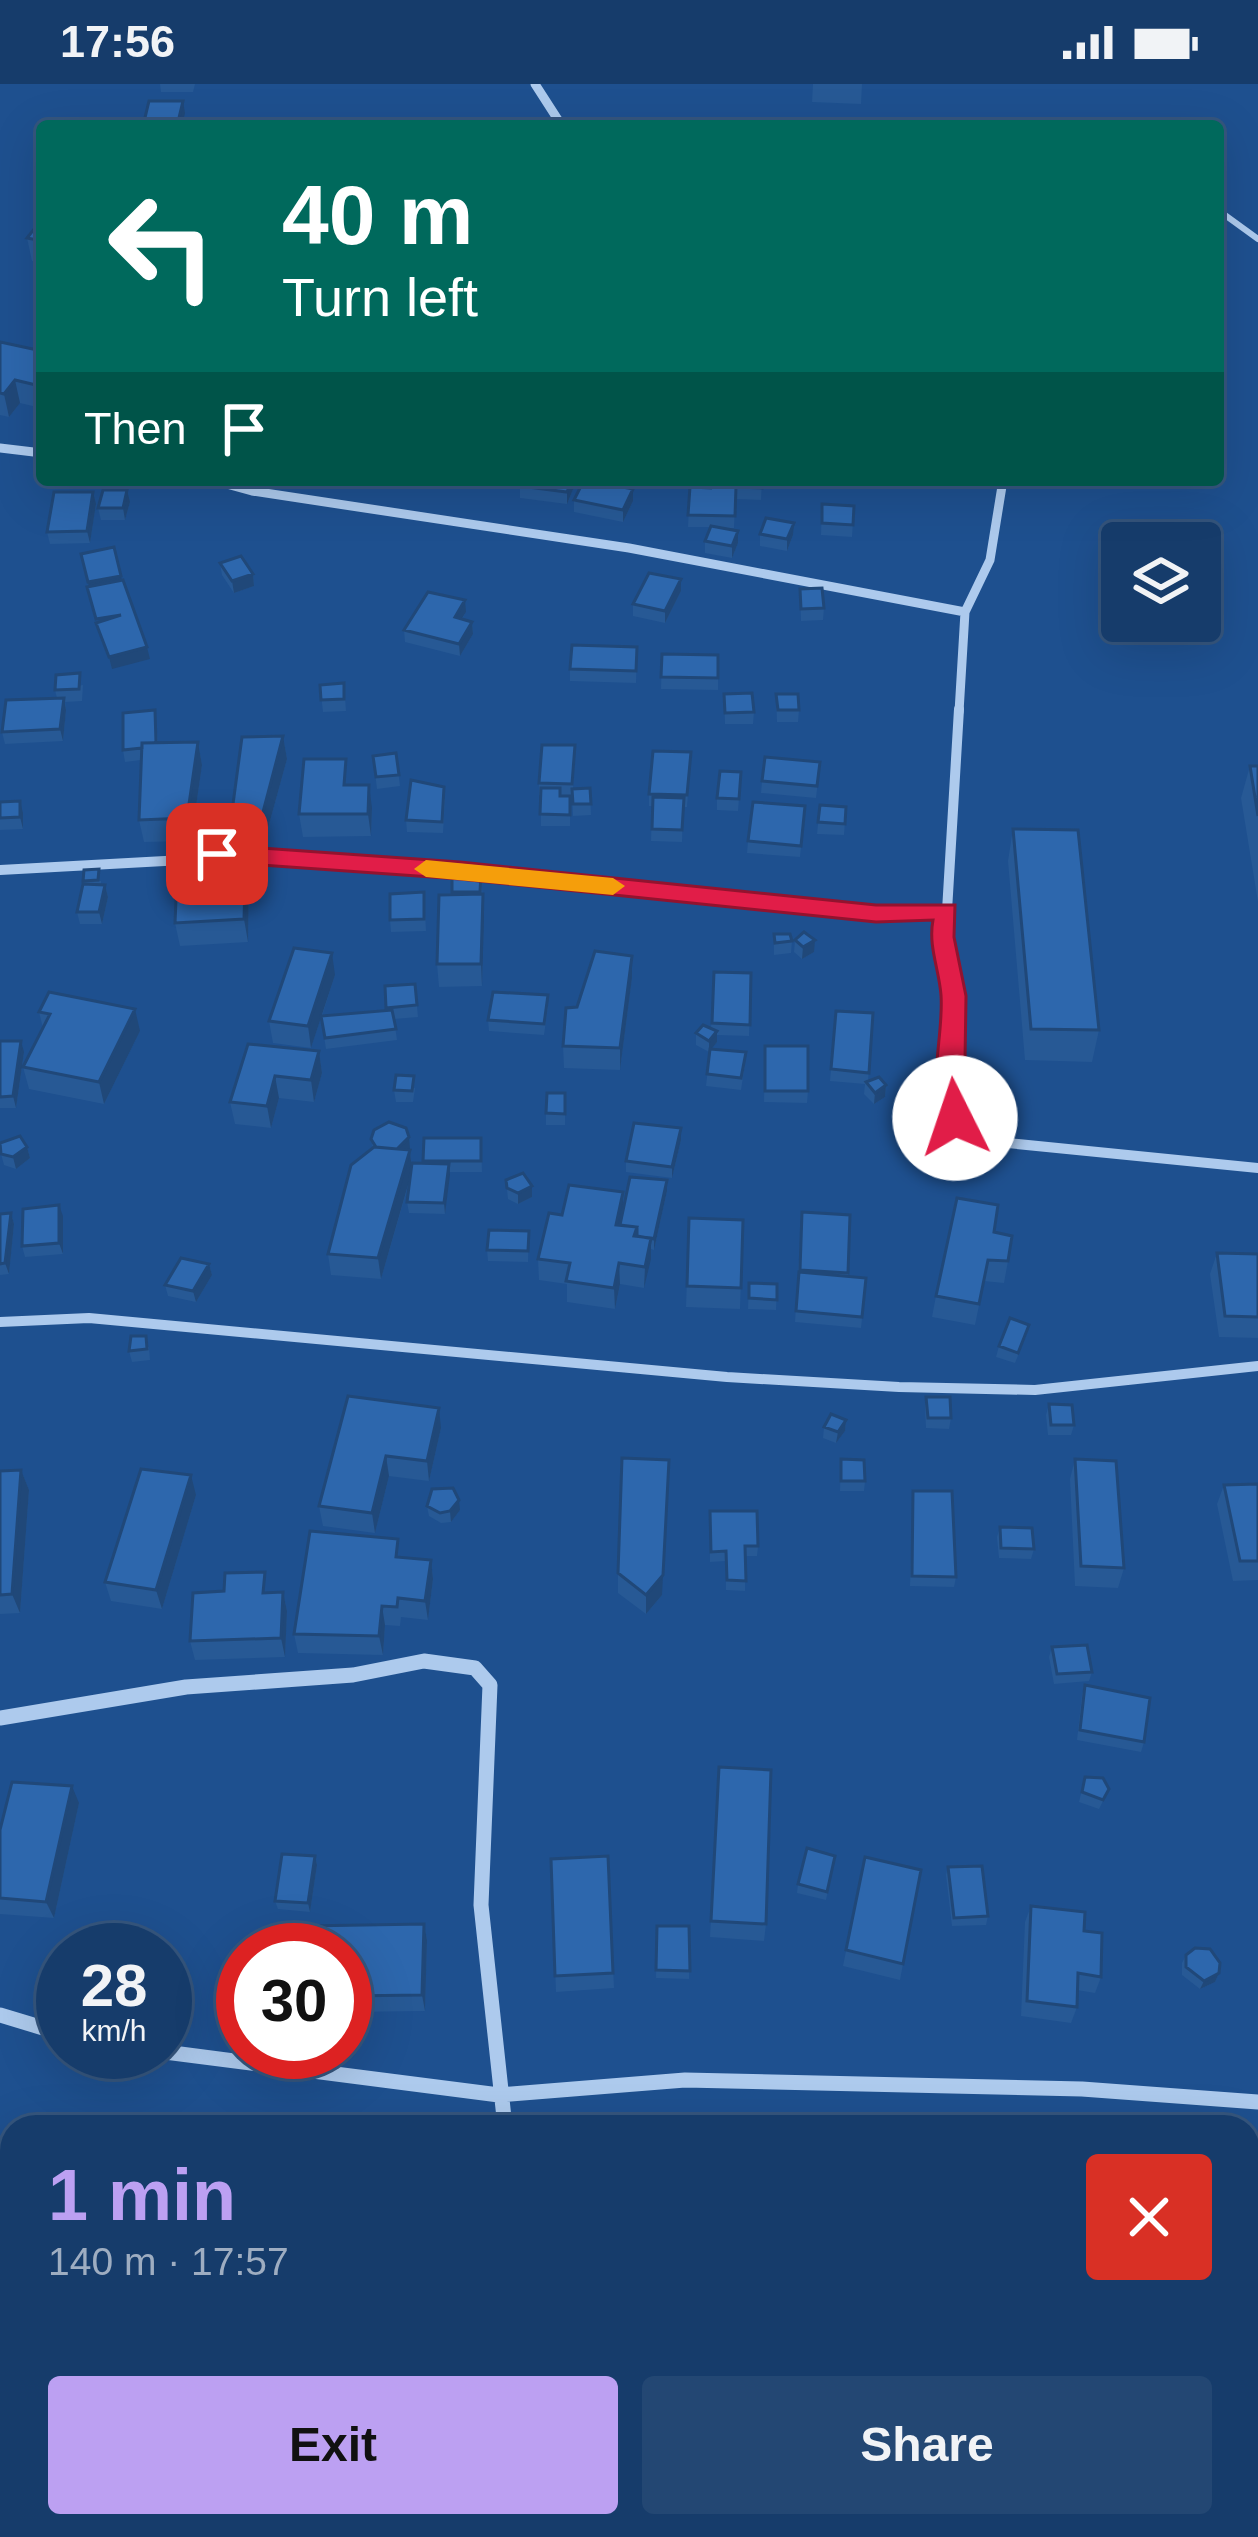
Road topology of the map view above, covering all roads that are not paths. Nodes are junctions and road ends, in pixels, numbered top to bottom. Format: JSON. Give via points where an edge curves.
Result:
{"nodes":[{"id":1,"x":535,"y":84,"type":"edge"},
{"id":2,"x":558,"y":120,"type":"edge"},
{"id":3,"x":1224,"y":214,"type":"edge"},
{"id":4,"x":1258,"y":239,"type":"edge"},
{"id":5,"x":0,"y":448,"type":"edge"},
{"id":6,"x":36,"y":452,"type":"edge"},
{"id":7,"x":234,"y":486,"type":"edge"},
{"id":8,"x":1002,"y":486,"type":"edge"},
{"id":9,"x":965,"y":612,"type":"junction"},
{"id":10,"x":0,"y":870,"type":"edge"},
{"id":11,"x":946,"y":911,"type":"junction"},
{"id":12,"x":1258,"y":1168,"type":"edge"},
{"id":13,"x":0,"y":1322,"type":"edge"},
{"id":14,"x":1258,"y":1366,"type":"edge"},
{"id":15,"x":0,"y":1718,"type":"edge"},
{"id":16,"x":0,"y":2015,"type":"edge"},
{"id":17,"x":36,"y":2025,"type":"edge"},
{"id":18,"x":192,"y":2055,"type":"edge"},
{"id":19,"x":499,"y":2095,"type":"junction"},
{"id":20,"x":1258,"y":2102,"type":"edge"},
{"id":21,"x":503,"y":2115,"type":"edge"}],
"edges":[{"from":1,"to":2,"type":"street"},
{"from":3,"to":4,"type":"lane"},
{"from":5,"to":6,"type":"street"},
{"from":7,"to":9,"type":"street"},
{"from":8,"to":9,"type":"street","via":[[990,560]]},
{"from":9,"to":11,"type":"street"},
{"from":10,"to":11,"type":"street","via":[[275,855],[876,914]]},
{"from":11,"to":12,"type":"street","via":[[955,1118],[998,1142]]},
{"from":13,"to":14,"type":"street","via":[[89,1318],[899,1387],[1035,1390]]},
{"from":15,"to":19,"type":"street","via":[[424,1661],[475,1668],[490,1685],[482,1905]]},
{"from":16,"to":17,"type":"street"},
{"from":18,"to":19,"type":"street"},
{"from":19,"to":20,"type":"street","via":[[685,2080]]},
{"from":19,"to":21,"type":"street"}]}
